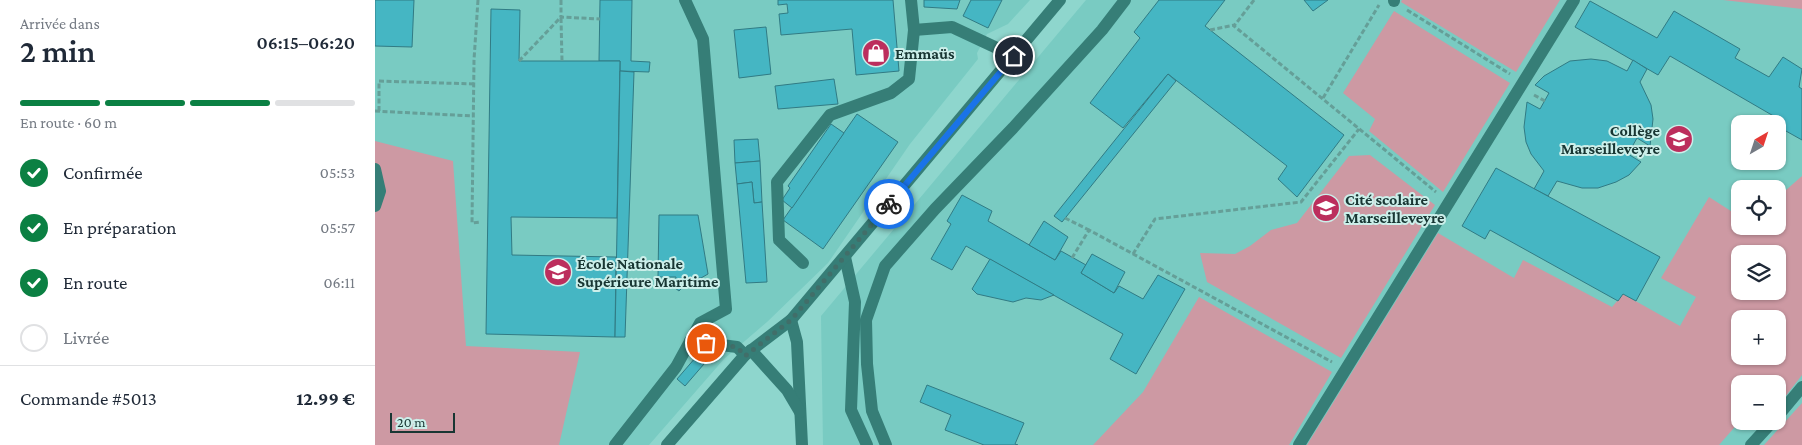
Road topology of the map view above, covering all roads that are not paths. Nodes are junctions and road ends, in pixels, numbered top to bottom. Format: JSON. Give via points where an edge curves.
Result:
{"nodes":[{"id":1,"x":685,"y":0,"type":"edge"},
{"id":2,"x":911,"y":0,"type":"edge"},
{"id":3,"x":1060,"y":0,"type":"edge"},
{"id":4,"x":1125,"y":0,"type":"edge"},
{"id":5,"x":1573,"y":0,"type":"edge"},
{"id":6,"x":914,"y":30,"type":"junction"},
{"id":7,"x":1014,"y":56,"type":"junction"},
{"id":8,"x":375,"y":169,"type":"edge"},
{"id":9,"x":375,"y":206,"type":"edge"},
{"id":10,"x":845,"y":257,"type":"junction"},
{"id":11,"x":803,"y":263,"type":"dead end"},
{"id":12,"x":791,"y":320,"type":"junction"},
{"id":13,"x":690,"y":341,"type":"junction"},
{"id":14,"x":748,"y":353,"type":"junction"},
{"id":15,"x":1802,"y":387,"type":"edge"},
{"id":16,"x":1786,"y":406,"type":"edge"},
{"id":17,"x":802,"y":417,"type":"junction"},
{"id":18,"x":1765,"y":430,"type":"edge"},
{"id":19,"x":615,"y":445,"type":"edge"},
{"id":20,"x":667,"y":445,"type":"edge"},
{"id":21,"x":802,"y":445,"type":"edge"},
{"id":22,"x":867,"y":445,"type":"edge"},
{"id":23,"x":886,"y":445,"type":"edge"},
{"id":24,"x":1299,"y":445,"type":"edge"},
{"id":25,"x":1751,"y":445,"type":"edge"}],
"edges":[{"from":1,"to":13,"type":"street","via":[[703,39],[726,309],[700,323]]},
{"from":2,"to":6,"type":"street"},
{"from":3,"to":7,"type":"street"},
{"from":4,"to":23,"type":"street","via":[[1013,128],[935,208],[885,266],[866,320],[872,411]]},
{"from":5,"to":24,"type":"street"},
{"from":6,"to":7,"type":"street","via":[[952,27]]},
{"from":6,"to":11,"type":"street","via":[[909,79],[891,93],[830,114],[777,182],[779,240]]},
{"from":7,"to":10,"type":"street"},
{"from":8,"to":9,"type":"street","via":[[380,191]]},
{"from":10,"to":12,"type":"street"},
{"from":10,"to":22,"type":"street","via":[[855,302],[851,410]]},
{"from":12,"to":14,"type":"street"},
{"from":12,"to":17,"type":"street","via":[[797,342]]},
{"from":13,"to":14,"type":"street","via":[[737,347]]},
{"from":13,"to":19,"type":"street","via":[[676,367]]},
{"from":14,"to":17,"type":"street","via":[[787,390]]},
{"from":14,"to":20,"type":"street"},
{"from":15,"to":16,"type":"street"},
{"from":17,"to":21,"type":"street"},
{"from":18,"to":25,"type":"street"}]}
